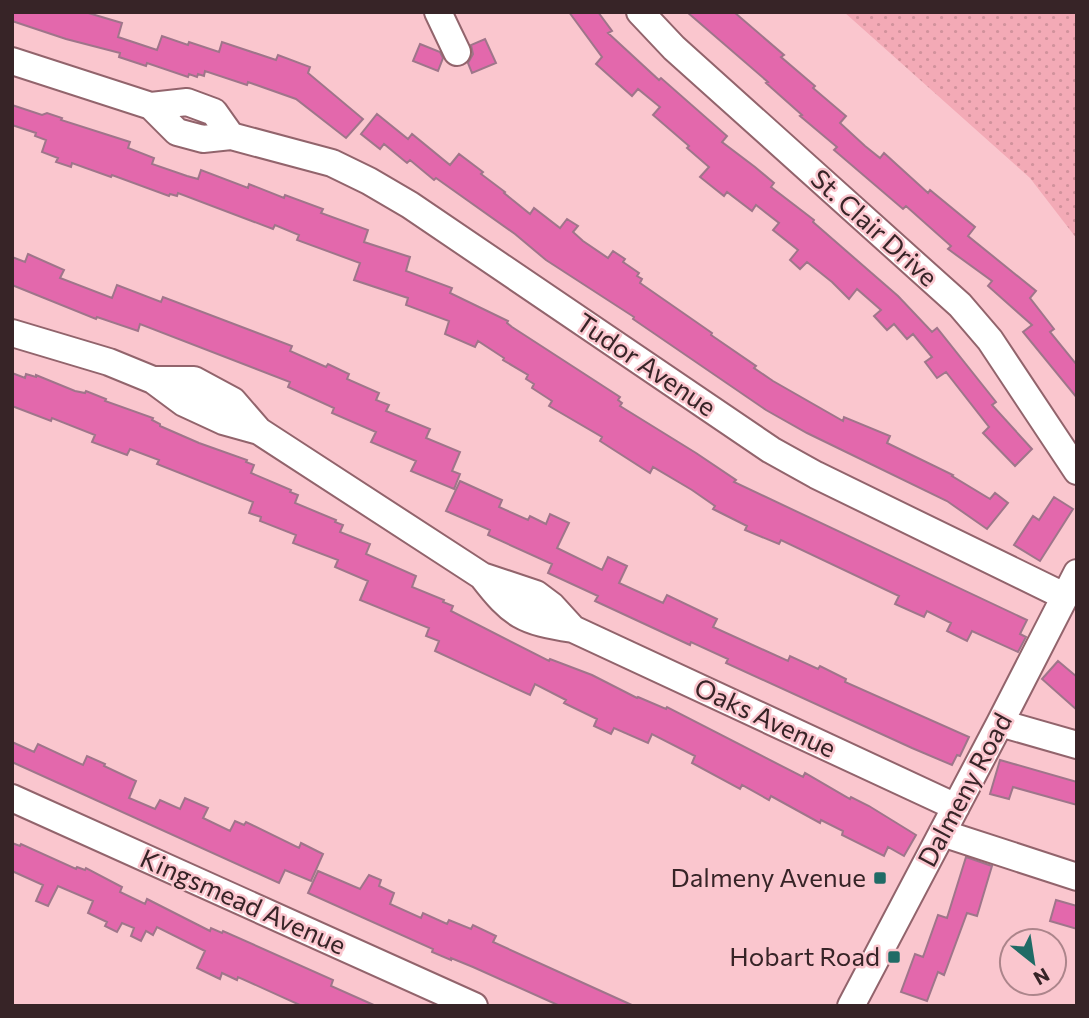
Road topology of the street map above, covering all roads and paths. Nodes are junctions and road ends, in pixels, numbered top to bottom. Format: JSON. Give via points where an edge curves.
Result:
{"nodes":[{"id":1,"x":438,"y":12,"type":"edge"},
{"id":2,"x":640,"y":12,"type":"edge"},
{"id":3,"x":457,"y":52,"type":"dead end"},
{"id":4,"x":12,"y":61,"type":"edge"},
{"id":5,"x":12,"y":333,"type":"edge"},
{"id":6,"x":1077,"y":471,"type":"edge"},
{"id":7,"x":1077,"y":573,"type":"edge"},
{"id":8,"x":1064,"y":596,"type":"junction"},
{"id":9,"x":1000,"y":723,"type":"junction"},
{"id":10,"x":1077,"y":745,"type":"edge"},
{"id":11,"x":12,"y":798,"type":"edge"},
{"id":12,"x":956,"y":807,"type":"junction"},
{"id":13,"x":942,"y":833,"type":"junction"},
{"id":14,"x":1077,"y":877,"type":"edge"},
{"id":15,"x":474,"y":1006,"type":"edge"},
{"id":16,"x":851,"y":1006,"type":"edge"}],
"edges":[{"from":1,"to":3,"type":"street"},
{"from":2,"to":6,"type":"street","name":"St. Clair Drive","via":[[674,48],[960,304],[990,340]]},
{"from":4,"to":8,"type":"street","name":"Tudor Avenue","via":[[151,106],[187,102],[214,112],[231,136],[332,163],[369,181],[771,450]]},
{"from":5,"to":12,"type":"street","name":"Oaks Avenue","via":[[153,380],[194,380],[233,401],[260,431],[482,576],[504,605],[521,616],[573,629]]},
{"from":7,"to":8,"type":"street","name":"Dalmeny Road"},
{"from":8,"to":9,"type":"street","name":"Dalmeny Road"},
{"from":9,"to":10,"type":"street"},
{"from":9,"to":12,"type":"street","name":"Dalmeny Road"},
{"from":11,"to":15,"type":"street","name":"Kingsmead Avenue"},
{"from":12,"to":13,"type":"street","name":"Dalmeny Road"},
{"from":13,"to":14,"type":"street"},
{"from":13,"to":16,"type":"street","name":"Dalmeny Road"}]}
